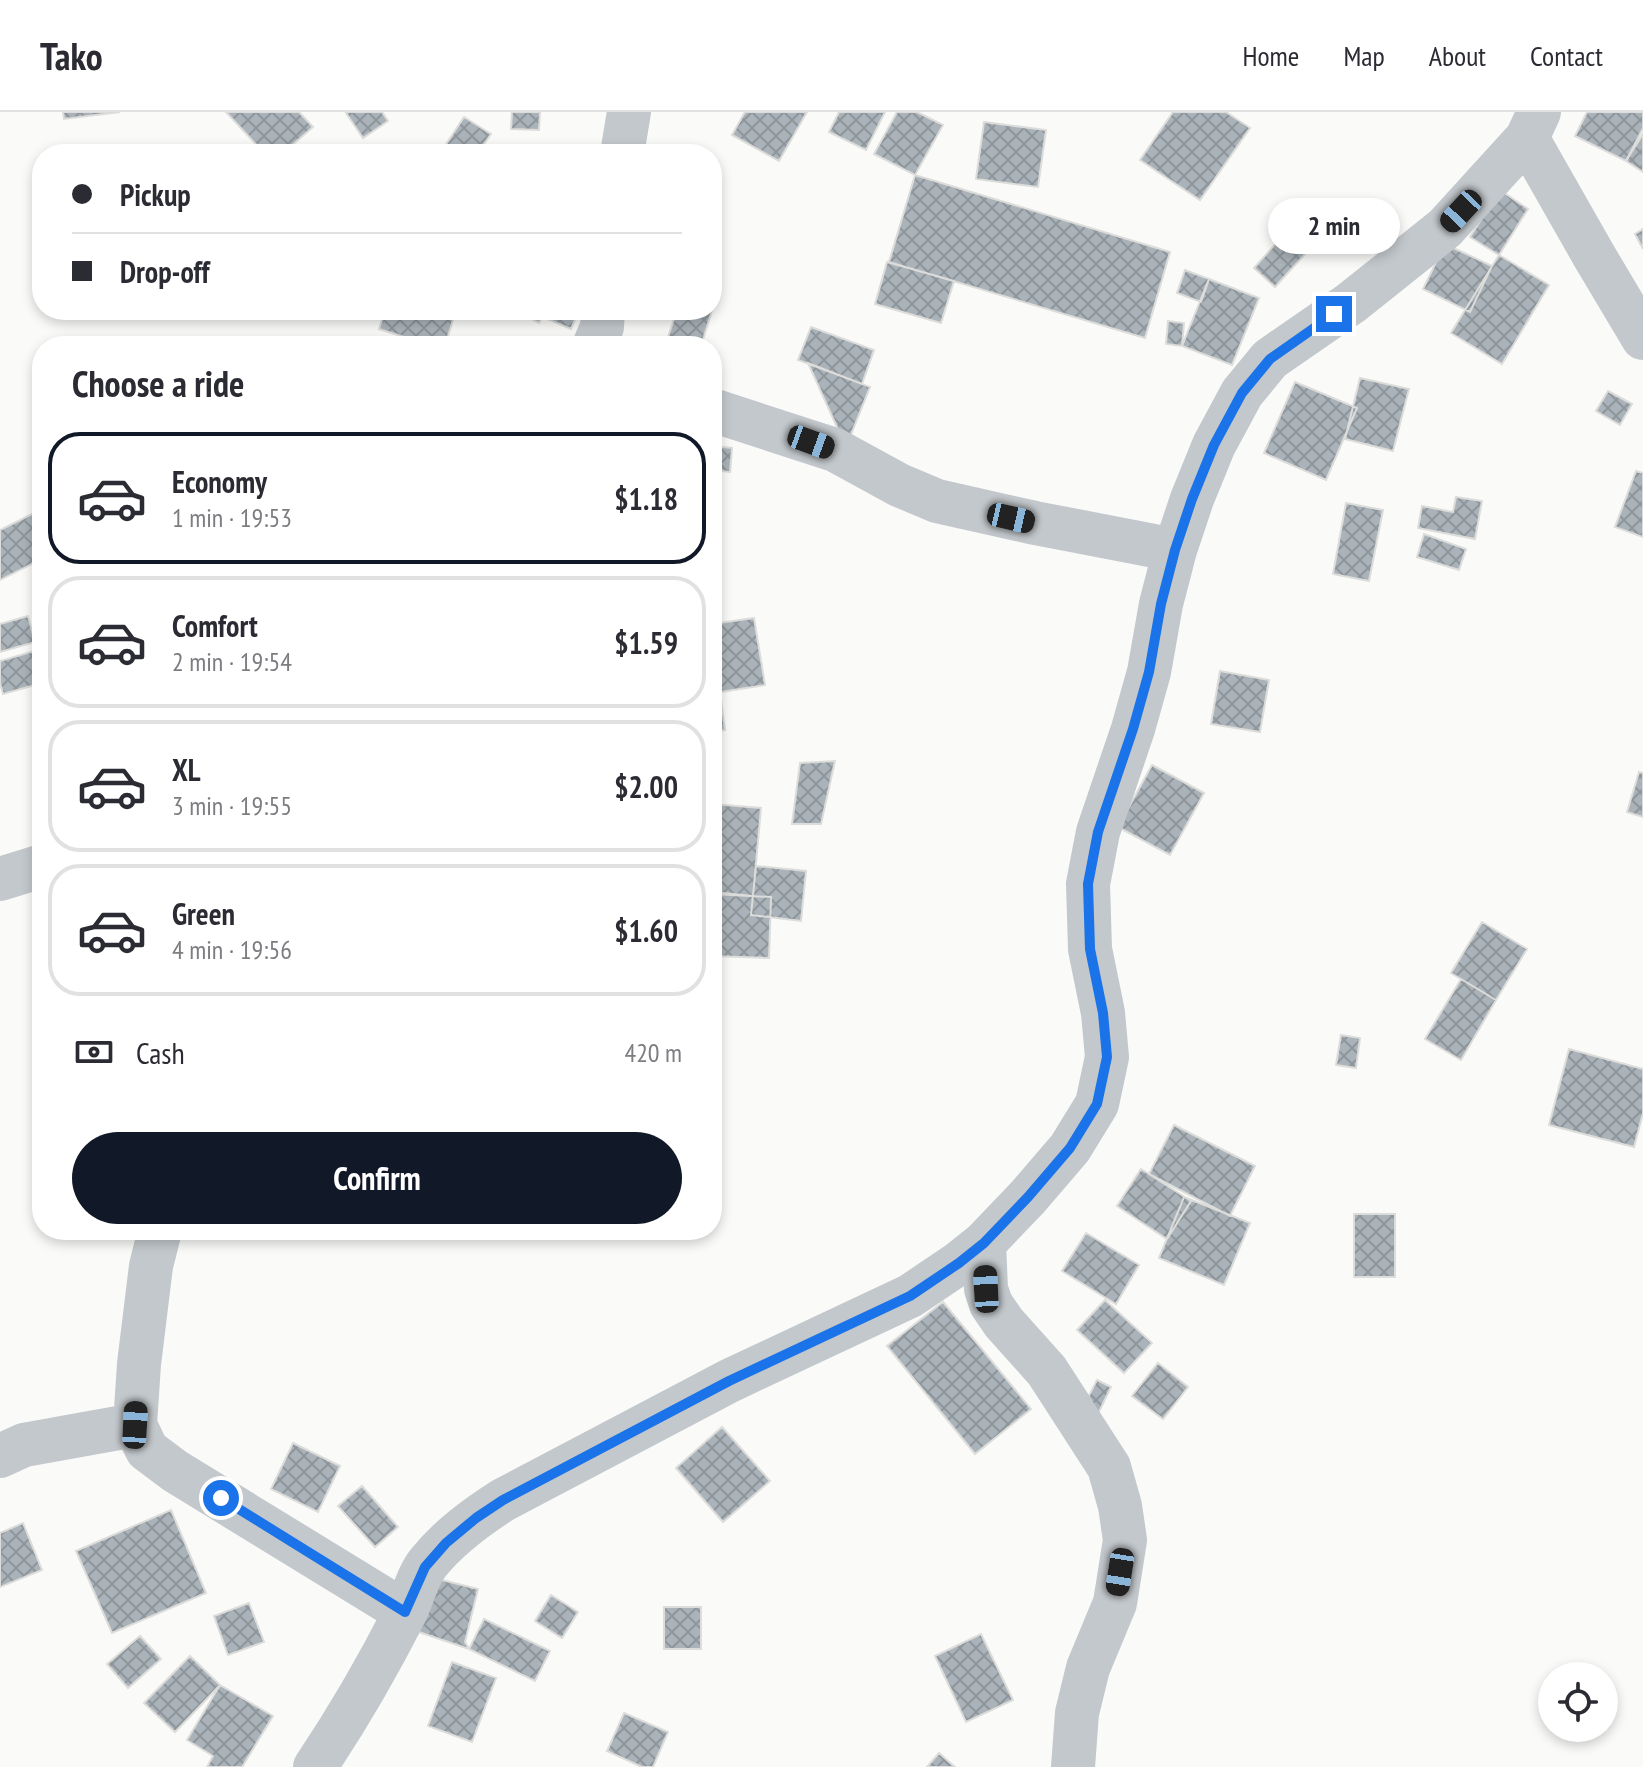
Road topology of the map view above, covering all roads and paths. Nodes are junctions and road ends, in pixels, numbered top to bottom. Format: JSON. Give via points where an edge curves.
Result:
{"nodes":[{"id":1,"x":629,"y":112,"type":"edge"},
{"id":2,"x":1529,"y":121,"type":"edge"},
{"id":3,"x":624,"y":144,"type":"edge"},
{"id":4,"x":1643,"y":338,"type":"edge"},
{"id":5,"x":722,"y":413,"type":"edge"},
{"id":6,"x":1175,"y":550,"type":"junction"},
{"id":7,"x":32,"y":869,"type":"edge"},
{"id":8,"x":0,"y":879,"type":"edge"},
{"id":9,"x":158,"y":1240,"type":"edge"},
{"id":10,"x":984,"y":1243,"type":"junction"},
{"id":11,"x":135,"y":1425,"type":"junction"},
{"id":12,"x":0,"y":1456,"type":"edge"},
{"id":13,"x":405,"y":1612,"type":"junction"},
{"id":14,"x":315,"y":1767,"type":"edge"},
{"id":15,"x":1073,"y":1767,"type":"edge"}],
"edges":[{"from":1,"to":3,"type":"street"},
{"from":2,"to":4,"type":"street","via":[[1600,267]]},
{"from":2,"to":6,"type":"street","via":[[1445,228],[1270,359],[1242,393],[1214,445]]},
{"from":5,"to":6,"type":"street","via":[[835,450],[937,501]]},
{"from":6,"to":10,"type":"street","via":[[1149,672],[1098,832],[1088,884],[1090,949],[1107,1057],[1097,1104],[1062,1158]]},
{"from":7,"to":8,"type":"street"},
{"from":9,"to":11,"type":"street"},
{"from":10,"to":13,"type":"street","via":[[910,1296],[729,1381],[503,1500],[446,1543],[425,1567]]},
{"from":10,"to":15,"type":"street","via":[[991,1304],[1047,1371],[1109,1467],[1120,1506],[1125,1540],[1115,1603],[1088,1668],[1077,1713]]},
{"from":11,"to":12,"type":"street","via":[[24,1445]]},
{"from":11,"to":13,"type":"street","via":[[147,1450],[175,1471]]},
{"from":13,"to":14,"type":"street"}]}
